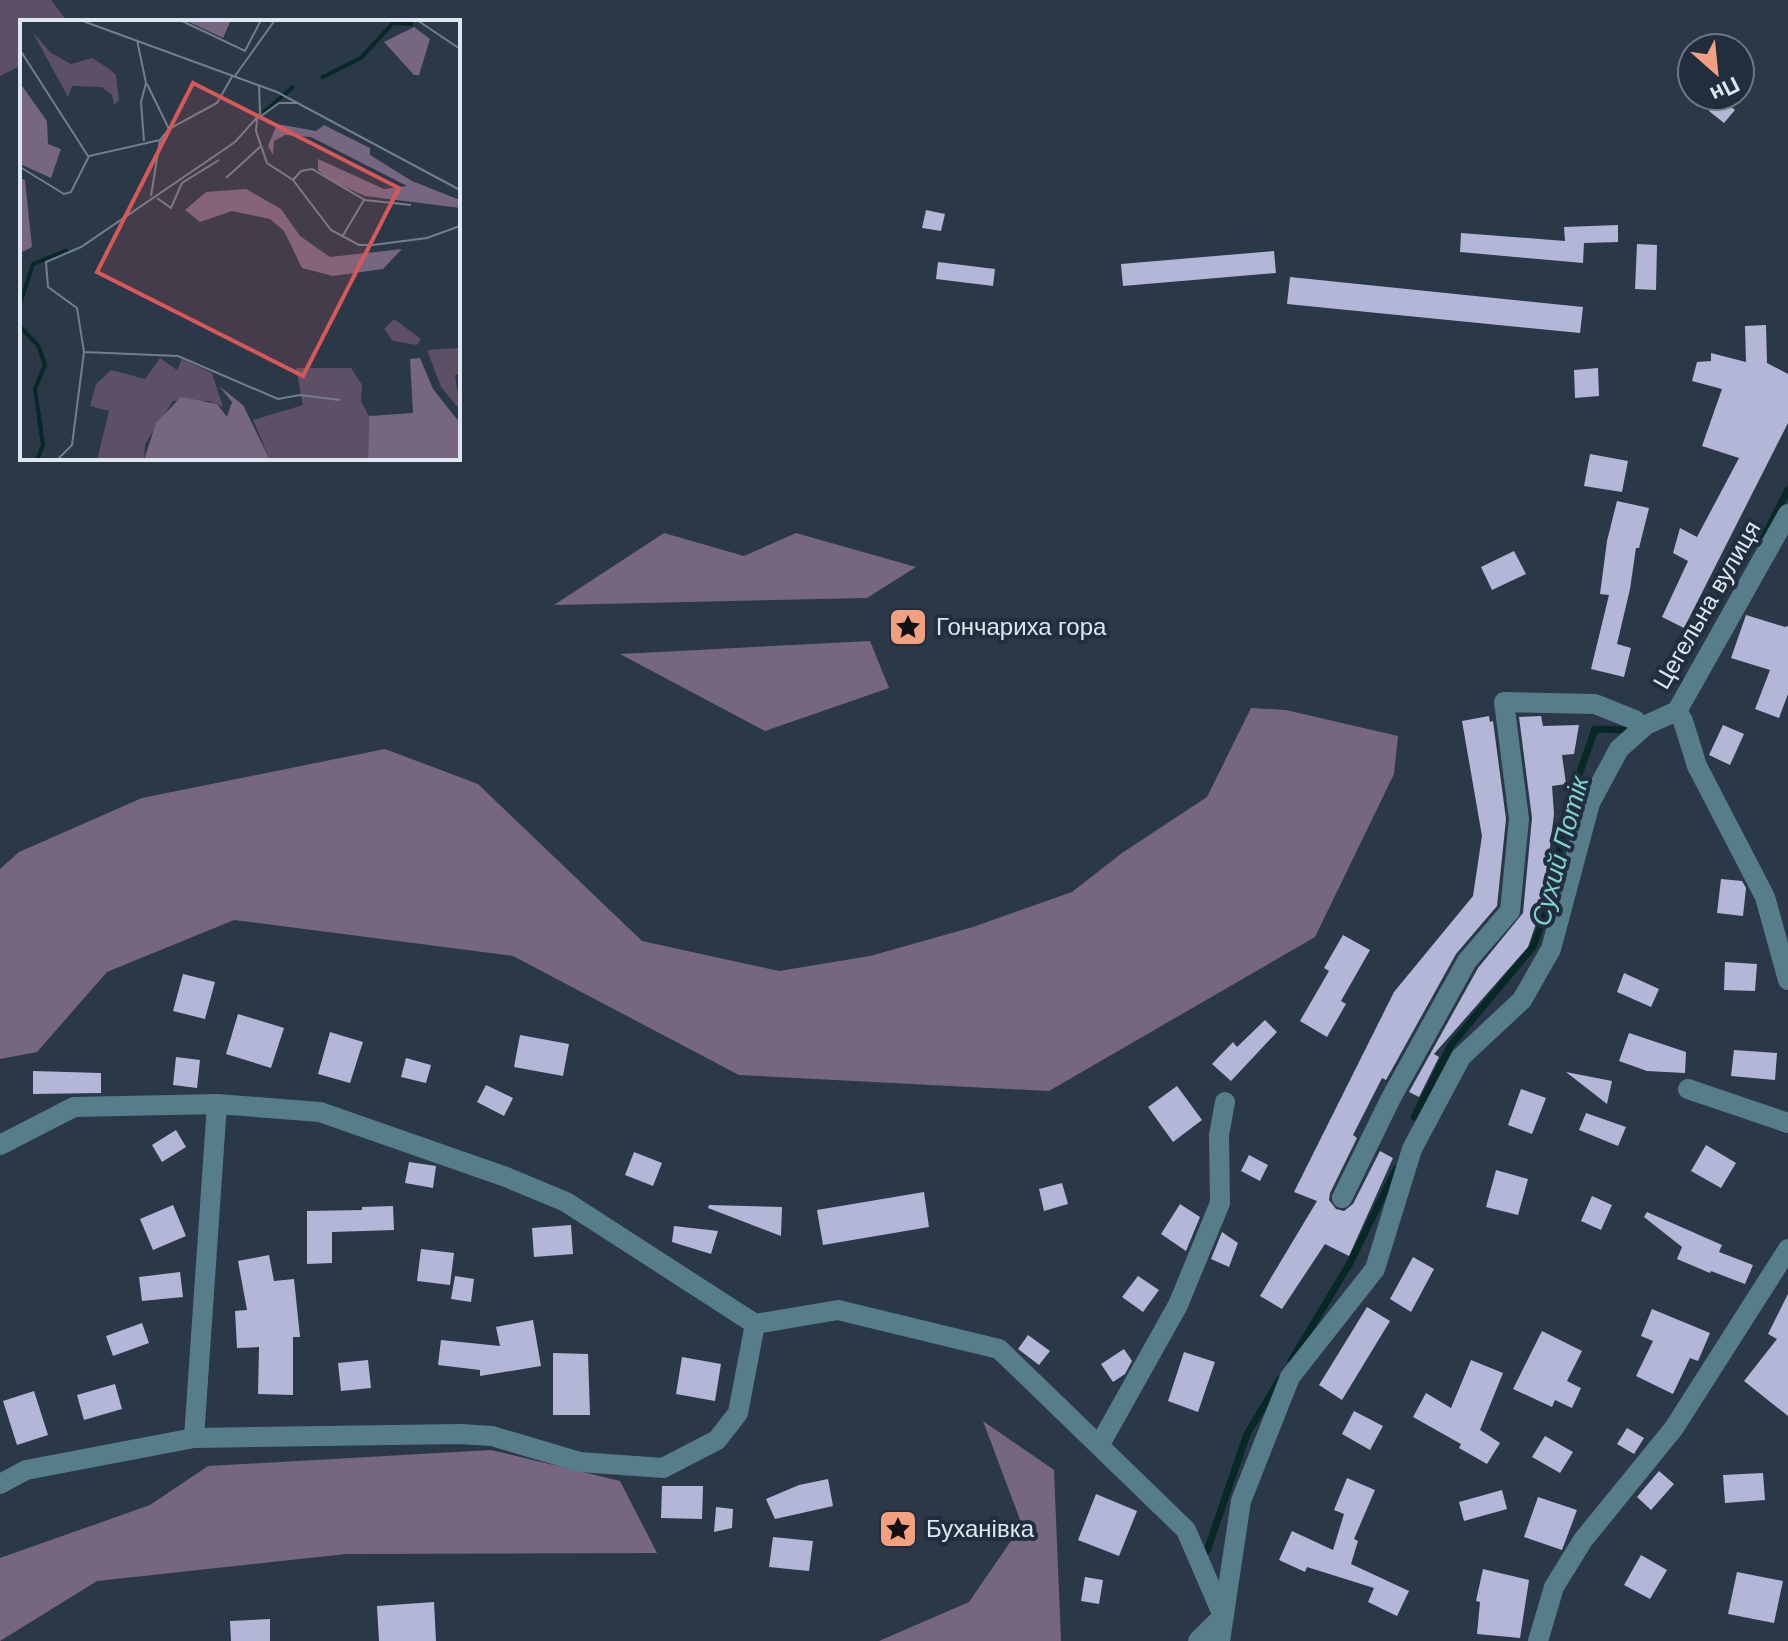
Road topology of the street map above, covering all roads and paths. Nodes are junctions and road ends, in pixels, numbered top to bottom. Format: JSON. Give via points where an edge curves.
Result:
{"nodes":[{"id":1,"x":1788,"y":514,"type":"edge"},
{"id":2,"x":1677,"y":711,"type":"junction"},
{"id":3,"x":1635,"y":720,"type":"dead end"},
{"id":4,"x":1788,"y":980,"type":"edge"},
{"id":5,"x":1688,"y":1089,"type":"dead end"},
{"id":6,"x":1225,"y":1102,"type":"dead end"},
{"id":7,"x":217,"y":1104,"type":"junction"},
{"id":8,"x":1788,"y":1123,"type":"edge"},
{"id":9,"x":0,"y":1145,"type":"edge"},
{"id":10,"x":1342,"y":1198,"type":"dead end"},
{"id":11,"x":1788,"y":1249,"type":"edge"},
{"id":12,"x":755,"y":1324,"type":"junction"},
{"id":13,"x":194,"y":1438,"type":"junction"},
{"id":14,"x":1099,"y":1446,"type":"junction"},
{"id":15,"x":0,"y":1484,"type":"edge"},
{"id":16,"x":1223,"y":1616,"type":"junction"},
{"id":17,"x":1198,"y":1641,"type":"edge"},
{"id":18,"x":1220,"y":1641,"type":"edge"},
{"id":19,"x":1538,"y":1641,"type":"edge"}],
"edges":[{"from":1,"to":2,"type":"street","name":"Цегельна вулиця"},
{"from":2,"to":4,"type":"street","via":[[1697,766],[1765,897]]},
{"from":2,"to":16,"type":"street","name":"Цегельна вулиця","via":[[1646,725],[1619,749],[1590,803],[1551,949],[1522,1000],[1461,1057],[1412,1149],[1375,1269],[1290,1377],[1241,1501]]},
{"from":3,"to":10,"type":"street","via":[[1595,704],[1504,702],[1519,819],[1510,911],[1467,961]]},
{"from":5,"to":8,"type":"street"},
{"from":6,"to":14,"type":"street","via":[[1219,1135],[1220,1203],[1178,1305]]},
{"from":7,"to":9,"type":"street","via":[[74,1107]]},
{"from":7,"to":12,"type":"street","via":[[320,1112],[506,1177],[566,1202]]},
{"from":7,"to":13,"type":"street"},
{"from":11,"to":19,"type":"street","via":[[1674,1428],[1583,1540],[1554,1587]]},
{"from":12,"to":13,"type":"street","via":[[738,1413],[717,1440],[663,1468],[580,1462],[492,1436]]},
{"from":12,"to":14,"type":"street","via":[[838,1310],[999,1349]]},
{"from":13,"to":15,"type":"street","via":[[26,1470]]},
{"from":14,"to":16,"type":"street","via":[[1186,1530]]},
{"from":16,"to":17,"type":"street"},
{"from":16,"to":18,"type":"street","name":"Цегельна вулиця"}]}
